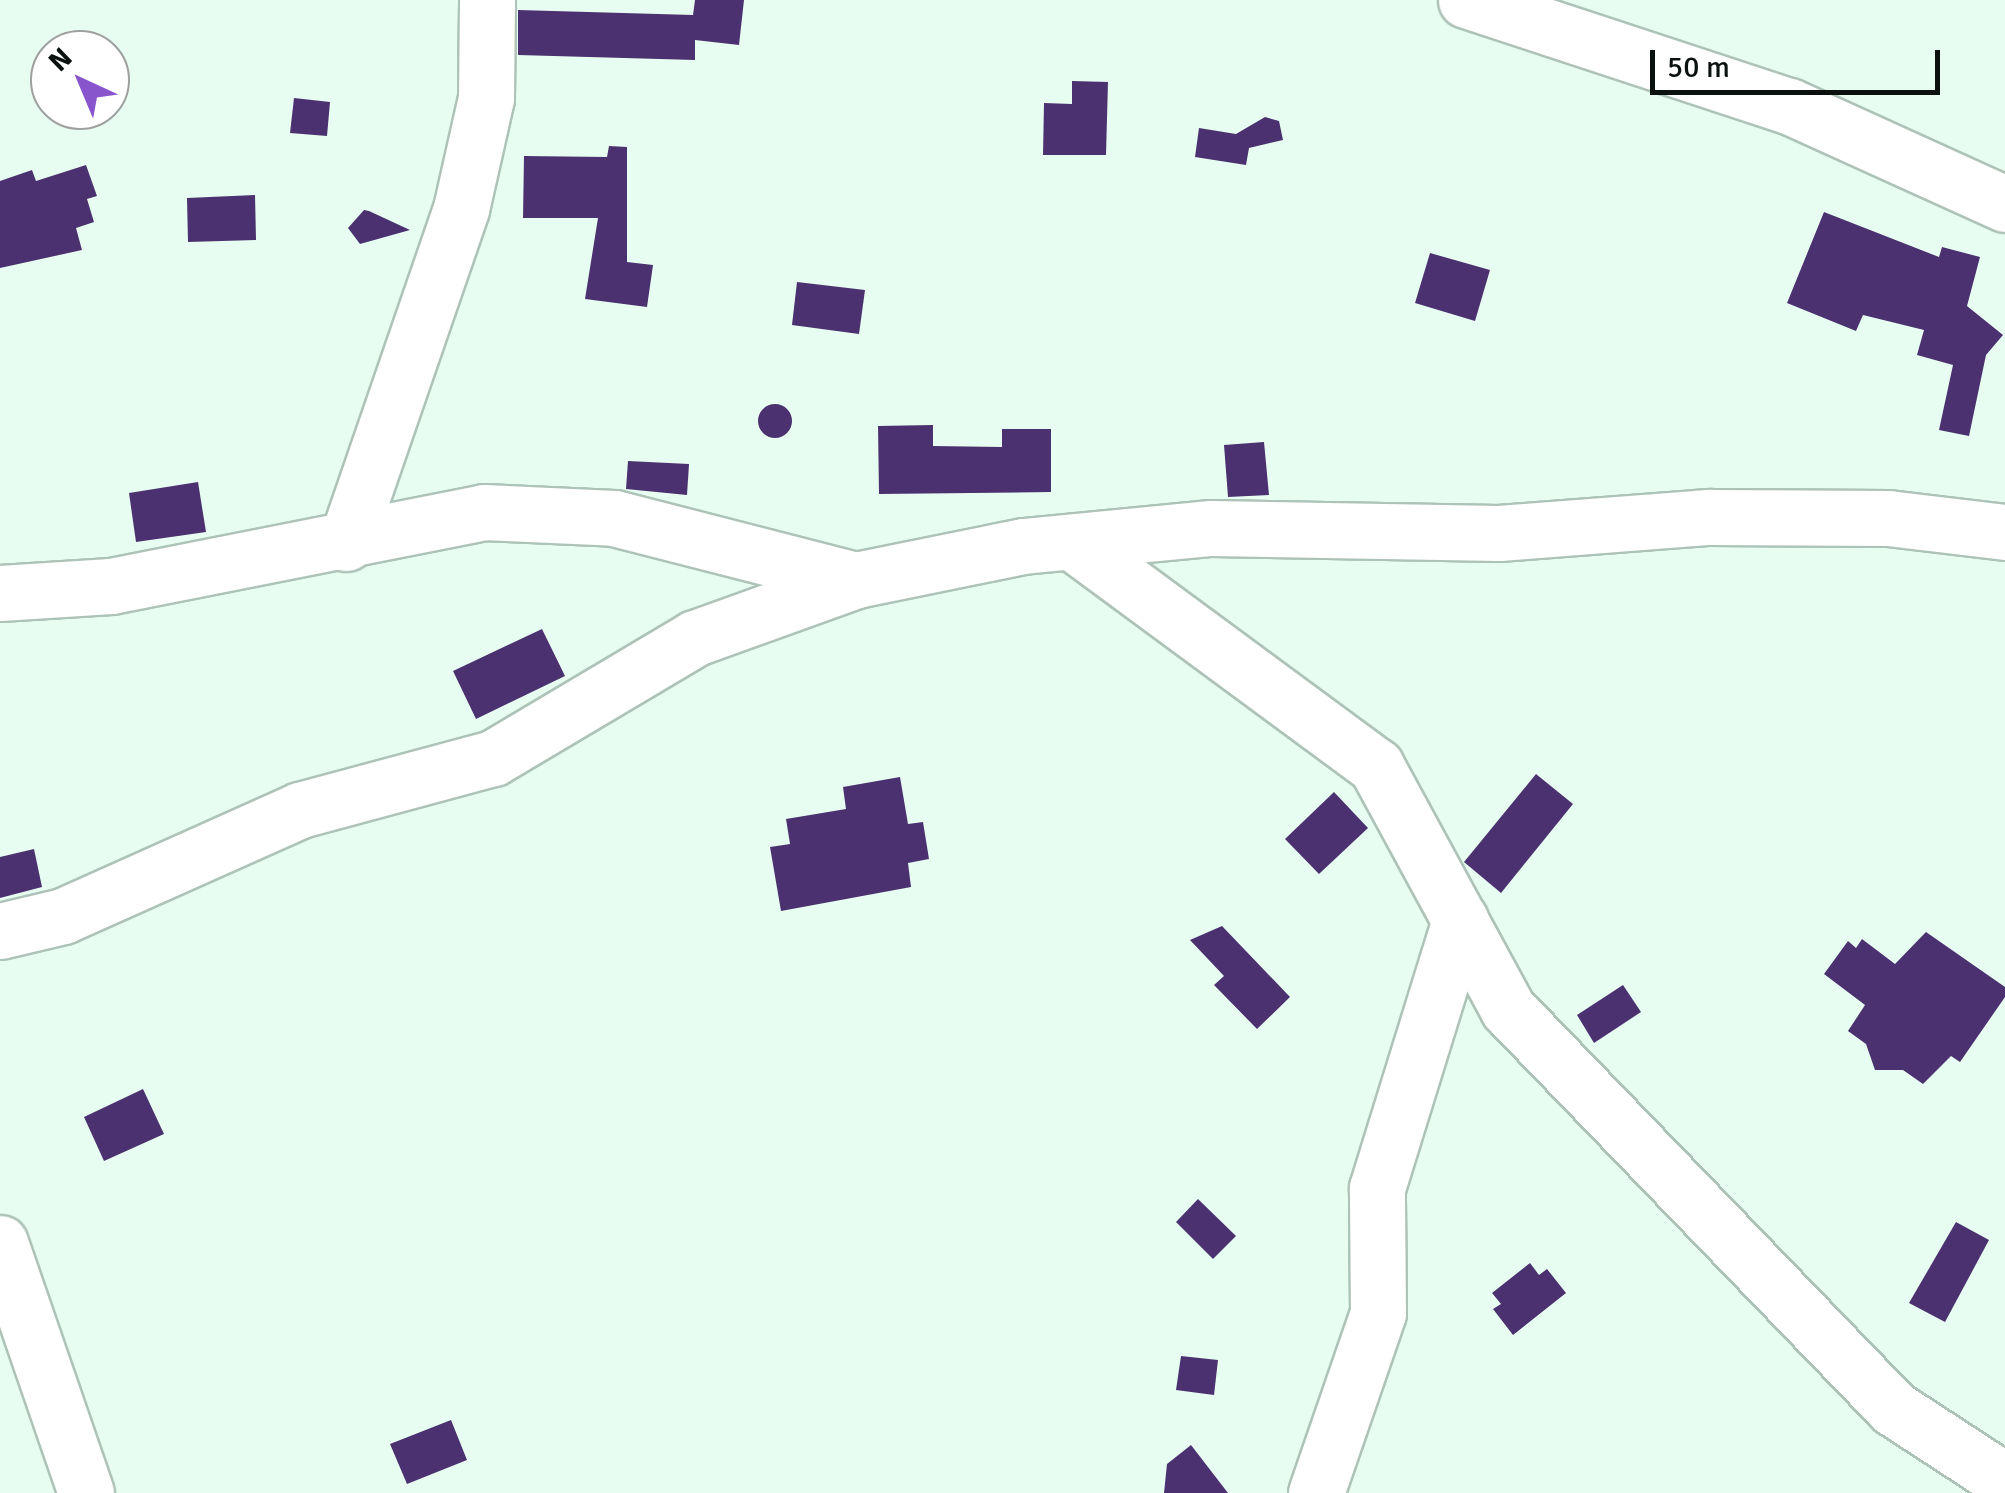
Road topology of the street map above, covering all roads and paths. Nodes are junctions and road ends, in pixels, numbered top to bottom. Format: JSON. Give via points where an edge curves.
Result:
{"nodes":[{"id":1,"x":487,"y":0,"type":"edge"},
{"id":2,"x":1466,"y":0,"type":"edge"},
{"id":3,"x":2005,"y":204,"type":"edge"},
{"id":4,"x":2005,"y":532,"type":"edge"},
{"id":5,"x":1072,"y":542,"type":"junction"},
{"id":6,"x":346,"y":543,"type":"junction"},
{"id":7,"x":856,"y":580,"type":"junction"},
{"id":8,"x":0,"y":592,"type":"edge"},
{"id":9,"x":1460,"y":920,"type":"junction"},
{"id":10,"x":0,"y":931,"type":"edge"},
{"id":11,"x":0,"y":1243,"type":"edge"},
{"id":12,"x":2005,"y":1481,"type":"edge"},
{"id":13,"x":86,"y":1493,"type":"edge"},
{"id":14,"x":1316,"y":1493,"type":"edge"}],
"edges":[{"from":1,"to":6,"type":"street","via":[[486,98],[461,209]]},
{"from":2,"to":3,"type":"street","via":[[1789,106]]},
{"from":4,"to":5,"type":"street","via":[[1888,518],[1709,517],[1499,533],[1211,528]]},
{"from":5,"to":7,"type":"street"},
{"from":5,"to":9,"type":"street","via":[[1376,766]]},
{"from":6,"to":7,"type":"street","via":[[484,512],[614,518]]},
{"from":6,"to":8,"type":"street","via":[[111,586]]},
{"from":7,"to":10,"type":"street","via":[[694,638],[493,758],[300,810],[63,916]]},
{"from":9,"to":12,"type":"street","via":[[1508,1010],[1892,1408]]},
{"from":9,"to":14,"type":"street","via":[[1377,1188],[1378,1313]]},
{"from":11,"to":13,"type":"street"}]}
